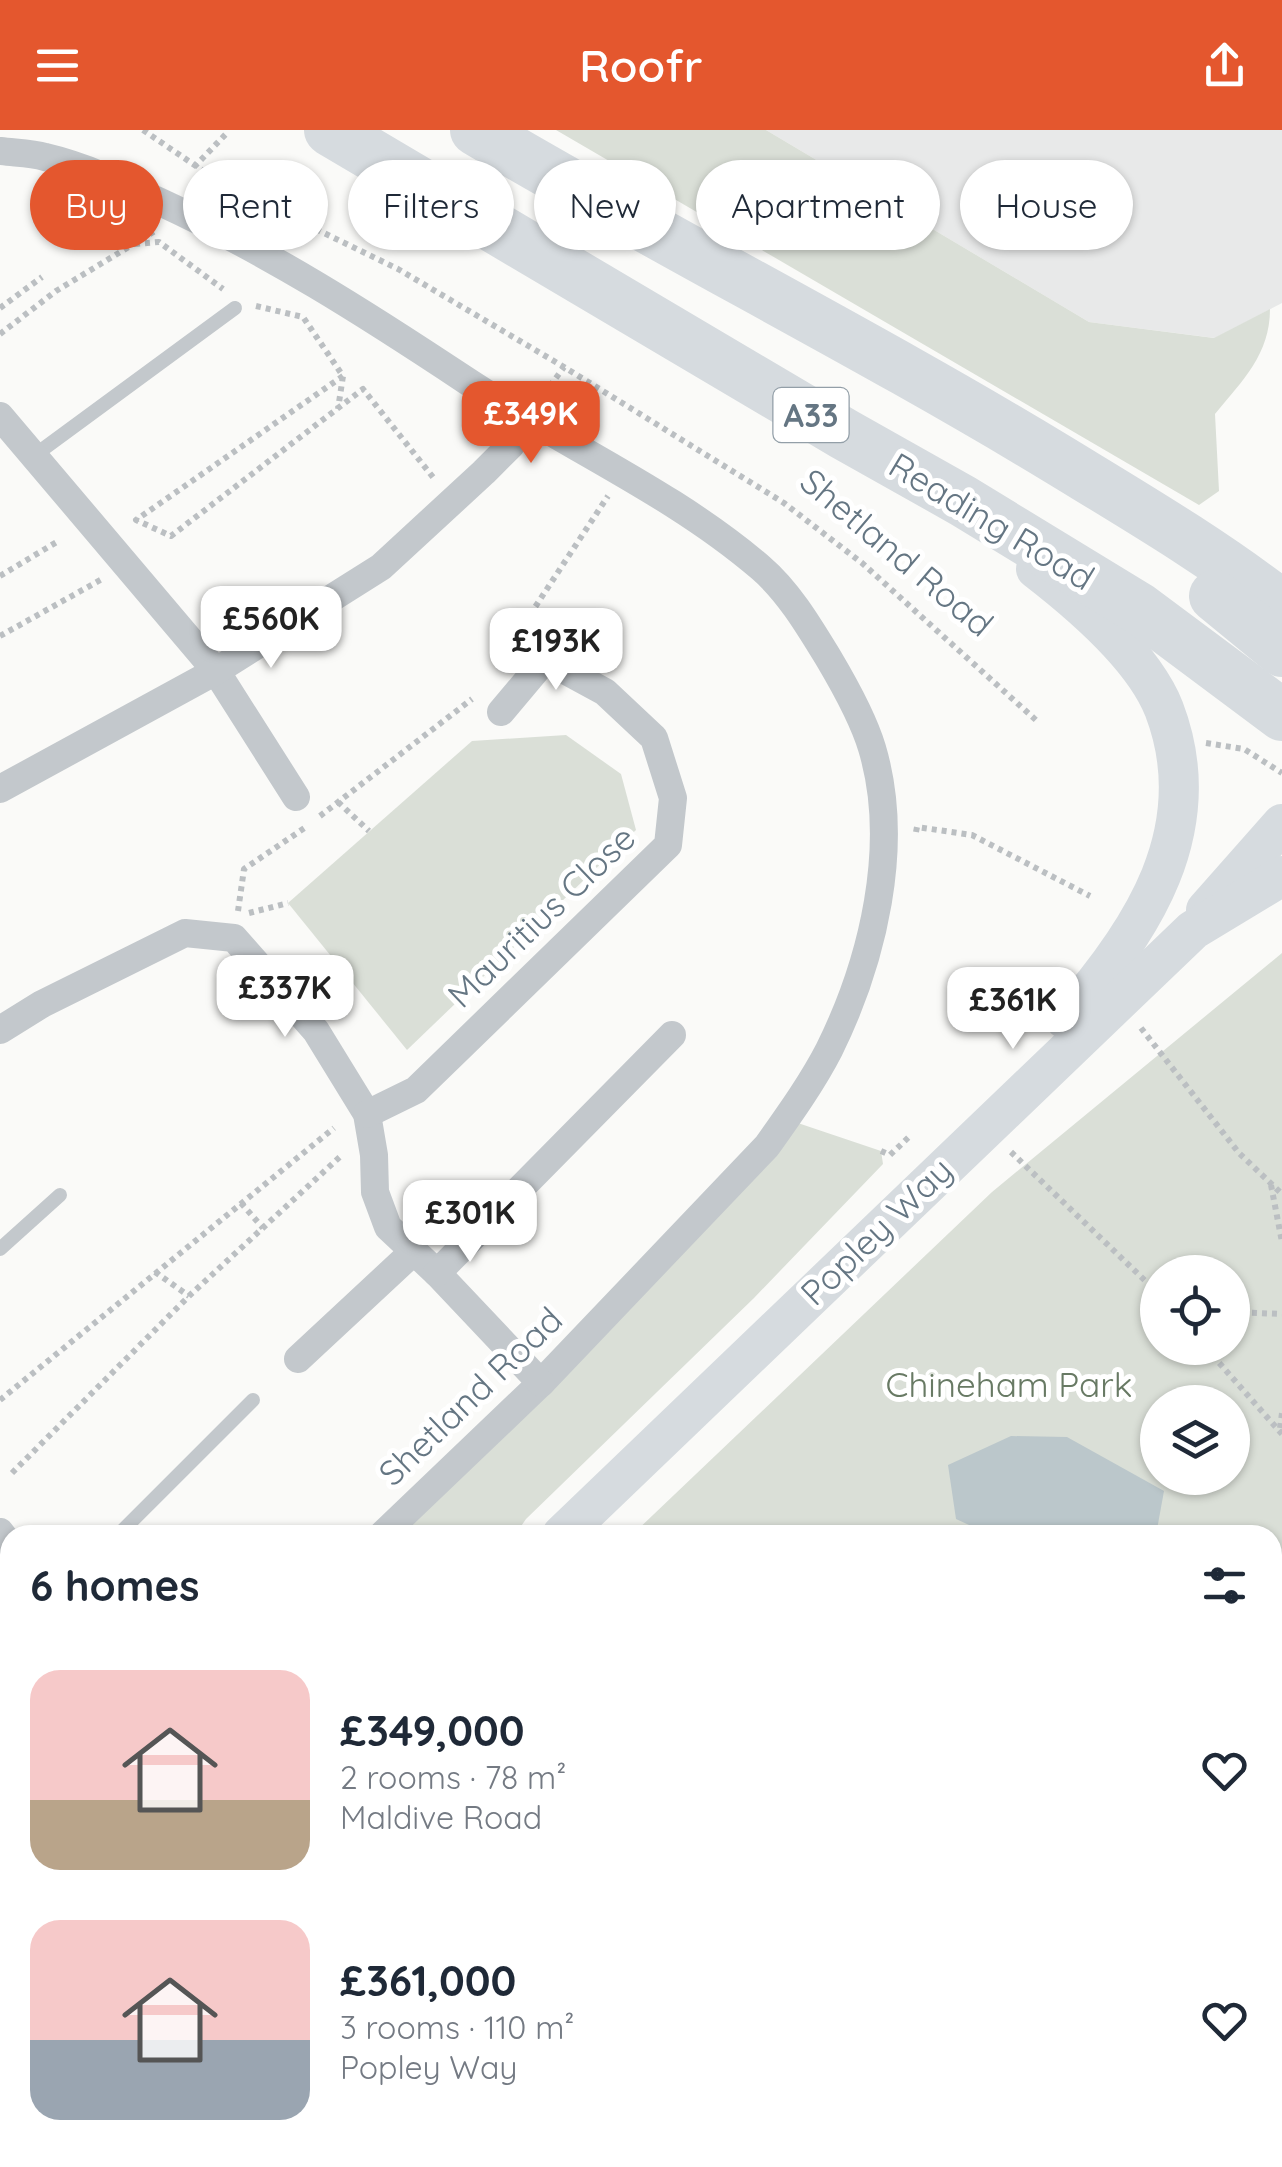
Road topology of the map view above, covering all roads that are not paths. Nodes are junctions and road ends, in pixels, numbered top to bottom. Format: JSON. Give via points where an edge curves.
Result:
{"nodes":[{"id":1,"x":330,"y":130,"type":"edge"},
{"id":2,"x":476,"y":130,"type":"edge"},
{"id":3,"x":0,"y":151,"type":"edge"},
{"id":4,"x":238,"y":305,"type":"road end"},
{"id":5,"x":792,"y":306,"type":"junction"},
{"id":6,"x":0,"y":416,"type":"edge"},
{"id":7,"x":526,"y":420,"type":"junction"},
{"id":8,"x":18,"y":446,"type":"edge"},
{"id":9,"x":963,"y":501,"type":"junction"},
{"id":10,"x":1282,"y":606,"type":"edge"},
{"id":11,"x":564,"y":637,"type":"dead end"},
{"id":12,"x":1282,"y":652,"type":"edge"},
{"id":13,"x":546,"y":660,"type":"junction"},
{"id":14,"x":216,"y":671,"type":"junction"},
{"id":15,"x":501,"y":712,"type":"dead end"},
{"id":16,"x":1282,"y":716,"type":"edge"},
{"id":17,"x":0,"y":789,"type":"edge"},
{"id":18,"x":296,"y":798,"type":"dead end"},
{"id":19,"x":1282,"y":824,"type":"edge"},
{"id":20,"x":1282,"y":876,"type":"edge"},
{"id":21,"x":1193,"y":930,"type":"junction"},
{"id":22,"x":0,"y":1030,"type":"edge"},
{"id":23,"x":672,"y":1035,"type":"dead end"},
{"id":24,"x":368,"y":1114,"type":"junction"},
{"id":25,"x":1002,"y":1135,"type":"junction"},
{"id":26,"x":60,"y":1195,"type":"dead end"},
{"id":27,"x":0,"y":1249,"type":"edge"},
{"id":28,"x":413,"y":1252,"type":"junction"},
{"id":29,"x":437,"y":1272,"type":"junction"},
{"id":30,"x":298,"y":1359,"type":"dead end"},
{"id":31,"x":541,"y":1384,"type":"junction"},
{"id":32,"x":253,"y":1400,"type":"dead end"},
{"id":33,"x":128,"y":1525,"type":"edge"},
{"id":34,"x":393,"y":1525,"type":"edge"},
{"id":35,"x":573,"y":1525,"type":"edge"}],
"edges":[{"from":1,"to":9,"type":"highway","name":"Reading Road","number":"A33"},
{"from":2,"to":5,"type":"highway","number":"A33"},
{"from":3,"to":7,"type":"street","name":"Shetland Road","via":[[45,157],[184,213],[336,294]]},
{"from":4,"to":8,"type":"lane"},
{"from":5,"to":10,"type":"highway","number":"A33","via":[[1221,558]]},
{"from":5,"to":12,"type":"highway","number":"A33","via":[[818,346],[1182,570]]},
{"from":6,"to":8,"type":"street"},
{"from":7,"to":14,"type":"street","via":[[511,445],[454,503],[381,567]]},
{"from":7,"to":31,"type":"street","name":"Shetland Road","via":[[623,473],[763,569],[805,619],[840,677],[872,747],[885,820],[868,952],[829,1050],[767,1146]]},
{"from":8,"to":14,"type":"street"},
{"from":9,"to":16,"type":"highway","name":"Reading Road","number":"A33","via":[[1140,610]]},
{"from":9,"to":25,"type":"street","via":[[1088,609],[1132,659],[1163,708],[1178,758],[1180,802],[1170,853],[1139,924],[1096,986],[1007,1083]]},
{"from":11,"to":13,"type":"street"},
{"from":13,"to":15,"type":"street"},
{"from":13,"to":24,"type":"street","name":"Mauritius Close","via":[[604,692],[654,738],[673,798],[668,845],[416,1090]]},
{"from":14,"to":17,"type":"street"},
{"from":14,"to":18,"type":"street"},
{"from":19,"to":21,"type":"street","name":"Popley Way"},
{"from":20,"to":21,"type":"street","name":"Popley Way"},
{"from":21,"to":25,"type":"street","name":"Popley Way"},
{"from":22,"to":24,"type":"street","via":[[185,933],[234,938],[316,1032]]},
{"from":23,"to":29,"type":"street"},
{"from":24,"to":28,"type":"street","via":[[363,1151],[374,1192],[388,1227]]},
{"from":25,"to":35,"type":"street","name":"Popley Way"},
{"from":26,"to":27,"type":"lane"},
{"from":28,"to":29,"type":"street"},
{"from":28,"to":30,"type":"street"},
{"from":29,"to":31,"type":"street"},
{"from":31,"to":34,"type":"street","name":"Shetland Road"},
{"from":32,"to":33,"type":"lane"}]}
